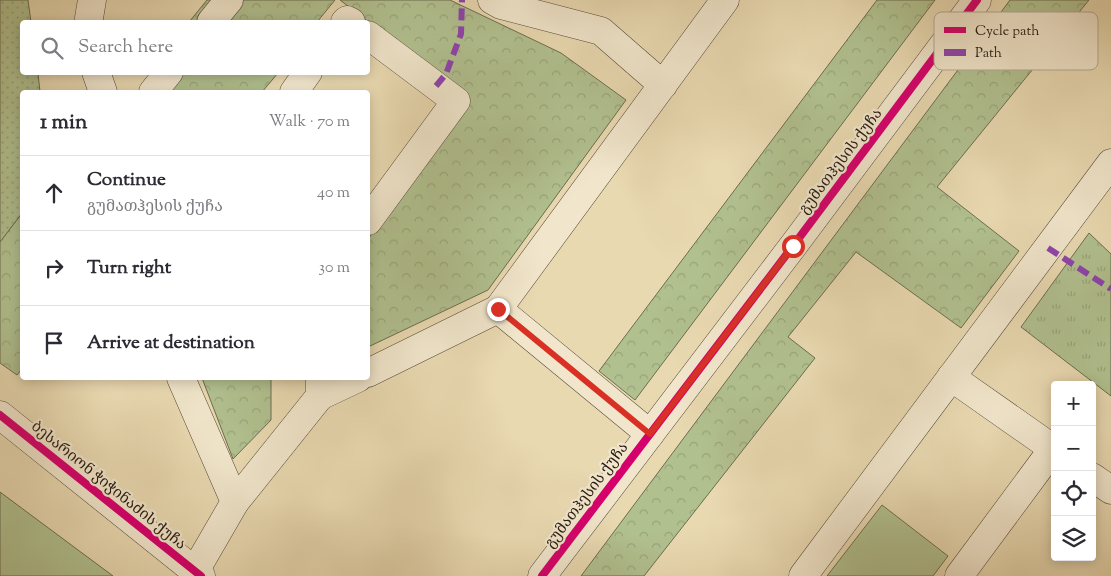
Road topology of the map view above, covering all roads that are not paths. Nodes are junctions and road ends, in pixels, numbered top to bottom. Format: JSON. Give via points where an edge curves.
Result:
{"nodes":[{"id":1,"x":92,"y":0,"type":"edge"},
{"id":2,"x":229,"y":0,"type":"edge"},
{"id":3,"x":492,"y":0,"type":"edge"},
{"id":4,"x":725,"y":0,"type":"edge"},
{"id":5,"x":977,"y":0,"type":"edge"},
{"id":6,"x":968,"y":12,"type":"edge"},
{"id":7,"x":89,"y":20,"type":"edge"},
{"id":8,"x":212,"y":20,"type":"edge"},
{"id":9,"x":370,"y":36,"type":"edge"},
{"id":10,"x":934,"y":57,"type":"edge"},
{"id":11,"x":97,"y":75,"type":"edge"},
{"id":12,"x":167,"y":75,"type":"edge"},
{"id":13,"x":306,"y":75,"type":"edge"},
{"id":14,"x":663,"y":84,"type":"junction"},
{"id":15,"x":102,"y":90,"type":"edge"},
{"id":16,"x":155,"y":90,"type":"edge"},
{"id":17,"x":295,"y":90,"type":"edge"},
{"id":18,"x":1111,"y":163,"type":"edge"},
{"id":19,"x":370,"y":218,"type":"edge"},
{"id":20,"x":498,"y":309,"type":"junction"},
{"id":21,"x":370,"y":372,"type":"edge"},
{"id":22,"x":952,"y":377,"type":"junction"},
{"id":23,"x":182,"y":380,"type":"edge"},
{"id":24,"x":350,"y":380,"type":"edge"},
{"id":25,"x":320,"y":387,"type":"edge"},
{"id":26,"x":0,"y":415,"type":"edge"},
{"id":27,"x":650,"y":434,"type":"junction"},
{"id":28,"x":1051,"y":448,"type":"edge"},
{"id":29,"x":1051,"y":454,"type":"edge"},
{"id":30,"x":1096,"y":480,"type":"edge"},
{"id":31,"x":1111,"y":490,"type":"edge"},
{"id":32,"x":235,"y":502,"type":"junction"},
{"id":33,"x":198,"y":573,"type":"edge"},
{"id":34,"x":542,"y":576,"type":"edge"},
{"id":35,"x":803,"y":576,"type":"edge"},
{"id":36,"x":959,"y":576,"type":"edge"}],
"edges":[{"from":1,"to":7,"type":"street"},
{"from":2,"to":8,"type":"street"},
{"from":3,"to":14,"type":"street","via":[[601,32]]},
{"from":4,"to":14,"type":"street"},
{"from":5,"to":6,"type":"street","name":"გუმათჰესის ქუჩა"},
{"from":9,"to":19,"type":"street","via":[[456,101]]},
{"from":10,"to":27,"type":"street","name":"გუმათჰესის ქუჩა"},
{"from":11,"to":15,"type":"street"},
{"from":12,"to":16,"type":"street"},
{"from":13,"to":17,"type":"street"},
{"from":14,"to":20,"type":"street"},
{"from":18,"to":22,"type":"street"},
{"from":20,"to":21,"type":"street"},
{"from":20,"to":27,"type":"street"},
{"from":22,"to":28,"type":"street"},
{"from":22,"to":35,"type":"street"},
{"from":23,"to":32,"type":"street"},
{"from":24,"to":25,"type":"street"},
{"from":25,"to":32,"type":"street"},
{"from":26,"to":33,"type":"street","name":"ბესარიონ ჭიჭინაძის ქუჩა"},
{"from":27,"to":34,"type":"street","name":"გუმათჰესის ქუჩა"},
{"from":29,"to":36,"type":"street"},
{"from":30,"to":31,"type":"street"},
{"from":32,"to":33,"type":"street"}]}
